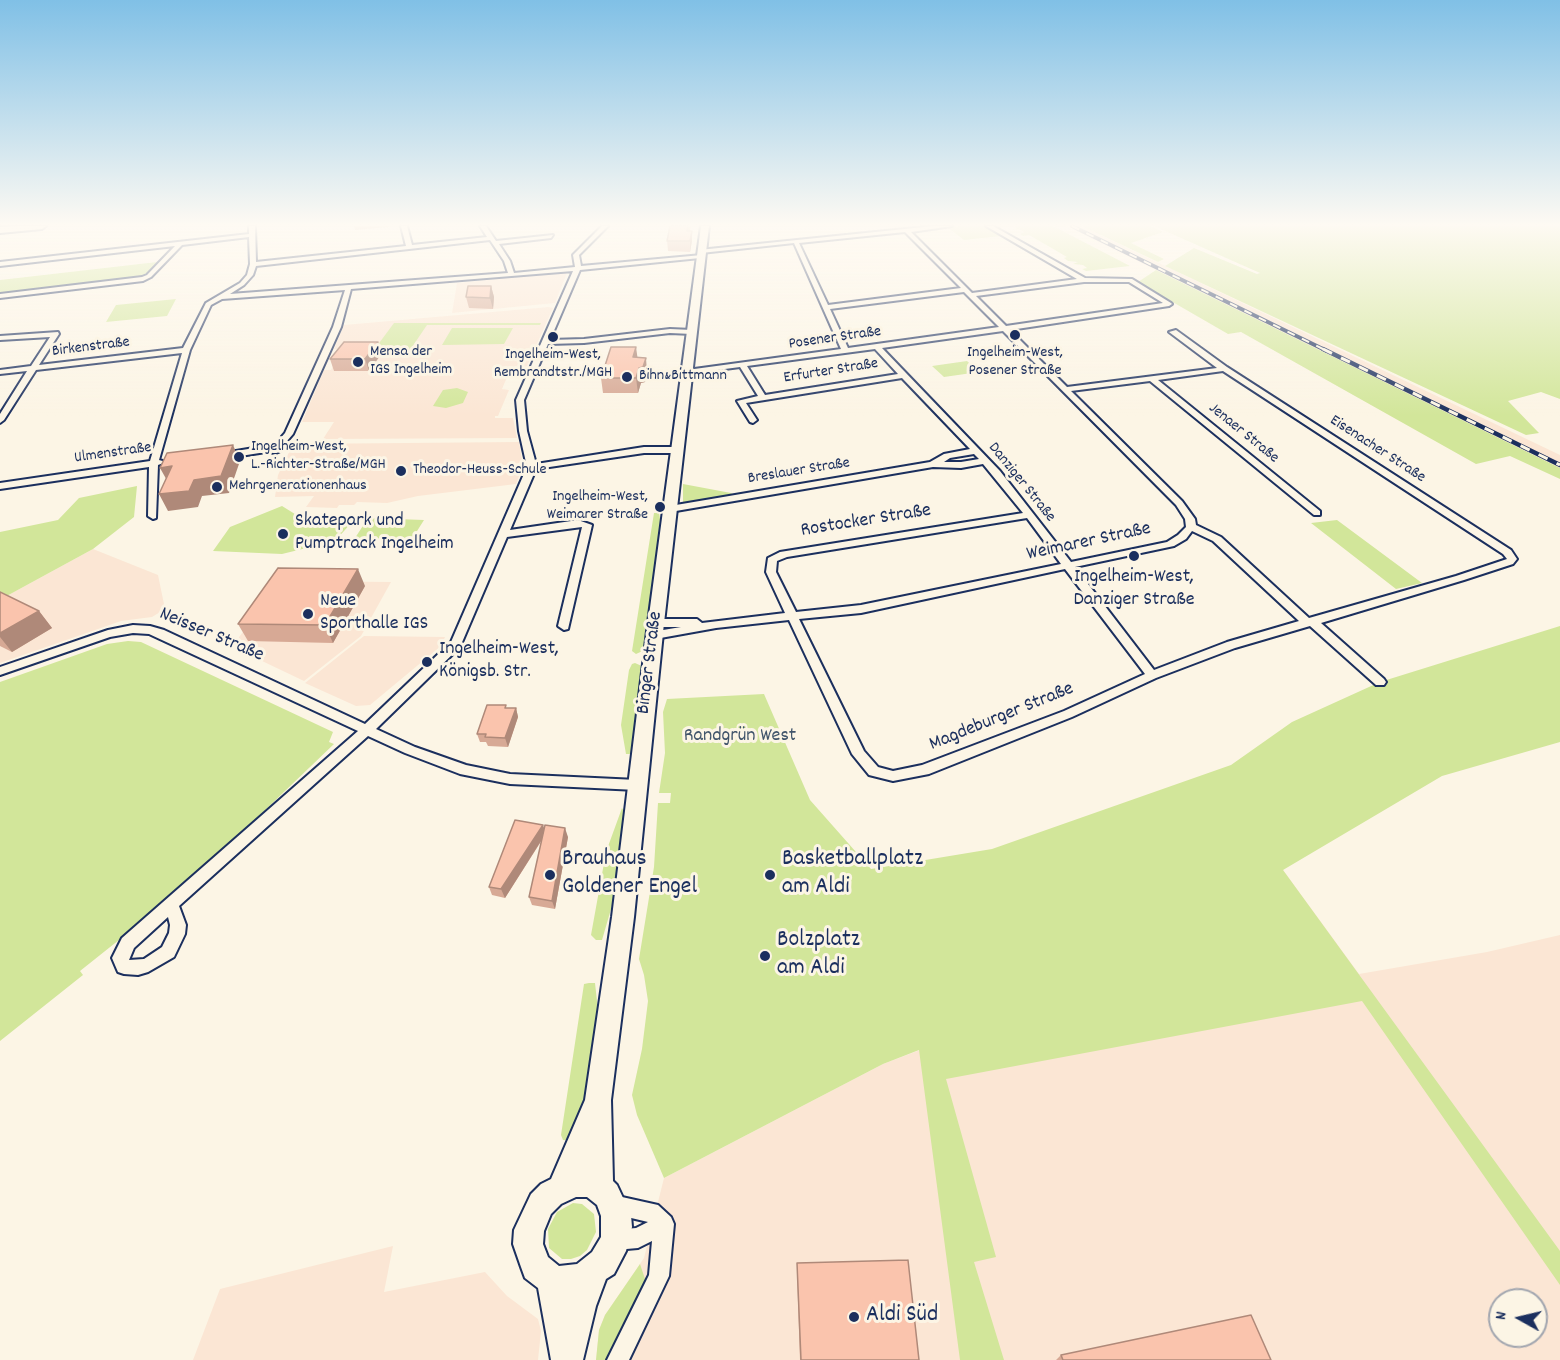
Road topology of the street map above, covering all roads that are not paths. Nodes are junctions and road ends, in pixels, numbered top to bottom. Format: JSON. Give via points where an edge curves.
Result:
{"nodes":[{"id":1,"x":55,"y":289,"type":"edge"},
{"id":2,"x":230,"y":289,"type":"edge"},
{"id":3,"x":340,"y":289,"type":"edge"},
{"id":4,"x":348,"y":289,"type":"edge"},
{"id":5,"x":568,"y":289,"type":"edge"},
{"id":6,"x":697,"y":289,"type":"edge"},
{"id":7,"x":819,"y":289,"type":"edge"},
{"id":8,"x":964,"y":289,"type":"edge"},
{"id":9,"x":999,"y":289,"type":"edge"},
{"id":10,"x":1146,"y":289,"type":"edge"},
{"id":11,"x":967,"y":293,"type":"junction"},
{"id":12,"x":0,"y":296,"type":"edge"},
{"id":13,"x":217,"y":297,"type":"junction"},
{"id":14,"x":827,"y":307,"type":"junction"},
{"id":15,"x":1003,"y":329,"type":"junction"},
{"id":16,"x":692,"y":332,"type":"junction"},
{"id":17,"x":1173,"y":332,"type":"dead end"},
{"id":18,"x":0,"y":338,"type":"edge"},
{"id":19,"x":544,"y":342,"type":"junction"},
{"id":20,"x":877,"y":347,"type":"junction"},
{"id":21,"x":186,"y":350,"type":"junction"},
{"id":22,"x":846,"y":351,"type":"junction"},
{"id":23,"x":743,"y":366,"type":"junction"},
{"id":24,"x":33,"y":368,"type":"junction"},
{"id":25,"x":1224,"y":369,"type":"junction"},
{"id":26,"x":0,"y":372,"type":"edge"},
{"id":27,"x":687,"y":372,"type":"junction"},
{"id":28,"x":904,"y":375,"type":"junction"},
{"id":29,"x":1150,"y":377,"type":"junction"},
{"id":30,"x":1067,"y":389,"type":"junction"},
{"id":31,"x":762,"y":398,"type":"junction"},
{"id":32,"x":0,"y":420,"type":"edge"},
{"id":33,"x":753,"y":420,"type":"dead end"},
{"id":34,"x":677,"y":450,"type":"junction"},
{"id":35,"x":975,"y":451,"type":"junction"},
{"id":36,"x":207,"y":458,"type":"edge"},
{"id":37,"x":175,"y":461,"type":"edge"},
{"id":38,"x":985,"y":462,"type":"junction"},
{"id":39,"x":154,"y":463,"type":"junction"},
{"id":40,"x":933,"y":464,"type":"junction"},
{"id":41,"x":532,"y":467,"type":"junction"},
{"id":42,"x":0,"y":486,"type":"edge"},
{"id":43,"x":670,"y":508,"type":"junction"},
{"id":44,"x":1317,"y":513,"type":"dead end"},
{"id":45,"x":1029,"y":515,"type":"junction"},
{"id":46,"x":153,"y":516,"type":"dead end"},
{"id":47,"x":1191,"y":527,"type":"junction"},
{"id":48,"x":504,"y":534,"type":"junction"},
{"id":49,"x":1512,"y":559,"type":"joint"},
{"id":50,"x":1068,"y":566,"type":"junction"},
{"id":51,"x":793,"y":616,"type":"junction"},
{"id":52,"x":1309,"y":622,"type":"junction"},
{"id":53,"x":564,"y":626,"type":"dead end"},
{"id":54,"x":655,"y":629,"type":"junction"},
{"id":55,"x":0,"y":671,"type":"edge"},
{"id":56,"x":1152,"y":675,"type":"junction"},
{"id":57,"x":1380,"y":682,"type":"dead end"},
{"id":58,"x":366,"y":730,"type":"junction"},
{"id":59,"x":638,"y":785,"type":"junction"},
{"id":60,"x":170,"y":906,"type":"dead end"},
{"id":61,"x":598,"y":1100,"type":"junction"},
{"id":62,"x":562,"y":1187,"type":"junction"},
{"id":63,"x":606,"y":1196,"type":"junction"},
{"id":64,"x":664,"y":1224,"type":"junction"},
{"id":65,"x":615,"y":1240,"type":"junction"},
{"id":66,"x":594,"y":1272,"type":"junction"},
{"id":67,"x":552,"y":1280,"type":"junction"},
{"id":68,"x":566,"y":1360,"type":"edge"},
{"id":69,"x":618,"y":1360,"type":"edge"}],
"edges":[{"from":1,"to":12,"type":"street"},
{"from":2,"to":13,"type":"street"},
{"from":3,"to":13,"type":"street"},
{"from":4,"to":36,"type":"street","via":[[337,327],[289,434],[282,441],[286,444],[281,449]]},
{"from":5,"to":19,"type":"street"},
{"from":6,"to":16,"type":"main road","name":"Binger Straße"},
{"from":7,"to":14,"type":"street"},
{"from":8,"to":11,"type":"street"},
{"from":9,"to":11,"type":"street"},
{"from":10,"to":15,"type":"street","name":"Posener Straße","via":[[1168,302],[1164,306]]},
{"from":11,"to":14,"type":"street"},
{"from":11,"to":15,"type":"street"},
{"from":13,"to":21,"type":"street","via":[[206,308]]},
{"from":14,"to":22,"type":"street"},
{"from":15,"to":20,"type":"street","name":"Posener Straße"},
{"from":15,"to":30,"type":"street"},
{"from":16,"to":19,"type":"street"},
{"from":16,"to":27,"type":"main road","name":"Binger Straße"},
{"from":17,"to":25,"type":"street","name":"Eisenacher Straße"},
{"from":18,"to":24,"type":"street","via":[[55,334]]},
{"from":19,"to":41,"type":"street","via":[[520,400]]},
{"from":20,"to":22,"type":"street","name":"Posener Straße"},
{"from":20,"to":28,"type":"street","name":"Danziger Straße"},
{"from":21,"to":24,"type":"street","name":"Birkenstraße"},
{"from":21,"to":39,"type":"street"},
{"from":22,"to":23,"type":"street","name":"Posener Straße"},
{"from":23,"to":27,"type":"street","name":"Posener Straße"},
{"from":23,"to":31,"type":"street","name":"Erfurter Straße"},
{"from":24,"to":26,"type":"street","name":"Birkenstraße"},
{"from":24,"to":32,"type":"street"},
{"from":25,"to":29,"type":"street"},
{"from":25,"to":49,"type":"street","name":"Eisenacher Straße","via":[[1507,552]]},
{"from":27,"to":34,"type":"main road","name":"Binger Straße"},
{"from":28,"to":31,"type":"street","name":"Erfurter Straße"},
{"from":28,"to":35,"type":"street","name":"Danziger Straße"},
{"from":29,"to":30,"type":"street"},
{"from":29,"to":44,"type":"street","name":"Jenaer Straße"},
{"from":30,"to":47,"type":"street","via":[[1186,511]]},
{"from":31,"to":33,"type":"street","name":"Erfurter Straße","via":[[741,401]]},
{"from":34,"to":41,"type":"street","via":[[644,450]]},
{"from":34,"to":43,"type":"main road","name":"Binger Straße"},
{"from":35,"to":38,"type":"street","name":"Danziger Straße"},
{"from":35,"to":40,"type":"street","name":"Breslauer Straße","via":[[947,456]]},
{"from":37,"to":39,"type":"street","name":"Ulmenstraße"},
{"from":38,"to":40,"type":"street","name":"Breslauer Straße"},
{"from":38,"to":45,"type":"street","name":"Danziger Straße"},
{"from":39,"to":42,"type":"street","name":"Ulmenstraße"},
{"from":39,"to":46,"type":"street"},
{"from":40,"to":43,"type":"street","name":"Breslauer Straße"},
{"from":41,"to":48,"type":"street"},
{"from":43,"to":54,"type":"main road","name":"Binger Straße"},
{"from":45,"to":50,"type":"street","name":"Danziger Straße"},
{"from":45,"to":51,"type":"street","name":"Rostocker Straße","via":[[776,556],[771,572]]},
{"from":47,"to":50,"type":"street","name":"Weimarer Straße","via":[[1170,544]]},
{"from":47,"to":52,"type":"street","via":[[1217,539]]},
{"from":48,"to":53,"type":"street","via":[[587,525]]},
{"from":48,"to":58,"type":"street","via":[[456,644]]},
{"from":49,"to":52,"type":"street","name":"Magdeburger Straße","via":[[1490,569]]},
{"from":50,"to":51,"type":"street","name":"Weimarer Straße","via":[[861,609]]},
{"from":50,"to":56,"type":"street","name":"Danziger Straße"},
{"from":51,"to":54,"type":"street","name":"Weimarer Straße"},
{"from":51,"to":56,"type":"street","name":"Magdeburger Straße","via":[[859,754],[882,775],[924,770],[1068,714]]},
{"from":52,"to":56,"type":"street","name":"Magdeburger Straße","via":[[1231,645]]},
{"from":52,"to":57,"type":"street"},
{"from":54,"to":59,"type":"main road","name":"Binger Straße"},
{"from":55,"to":58,"type":"street","name":"Neisser Straße","via":[[108,634],[150,630]]},
{"from":58,"to":59,"type":"street","name":"Neisser Straße","via":[[449,764],[510,779]]},
{"from":58,"to":60,"type":"street"},
{"from":59,"to":61,"type":"main road","name":"Binger Straße"},
{"from":61,"to":62,"type":"main road","name":"Binger Straße"},
{"from":61,"to":63,"type":"main road","name":"Binger Straße"},
{"from":62,"to":63,"type":"main road","via":[[581,1183]]},
{"from":62,"to":67,"type":"main road","name":"Binger Straße","via":[[541,1204],[529,1230],[531,1257],[536,1267]]},
{"from":63,"to":64,"type":"street","via":[[651,1212]]},
{"from":63,"to":65,"type":"main road","name":"Binger Straße","via":[[616,1215]]},
{"from":64,"to":65,"type":"street","via":[[638,1238]]},
{"from":64,"to":69,"type":"street","via":[[659,1276]]},
{"from":65,"to":66,"type":"main road"},
{"from":66,"to":67,"type":"main road","via":[[573,1282]]},
{"from":66,"to":68,"type":"main road","via":[[580,1306]]},
{"from":67,"to":68,"type":"main road"}]}
